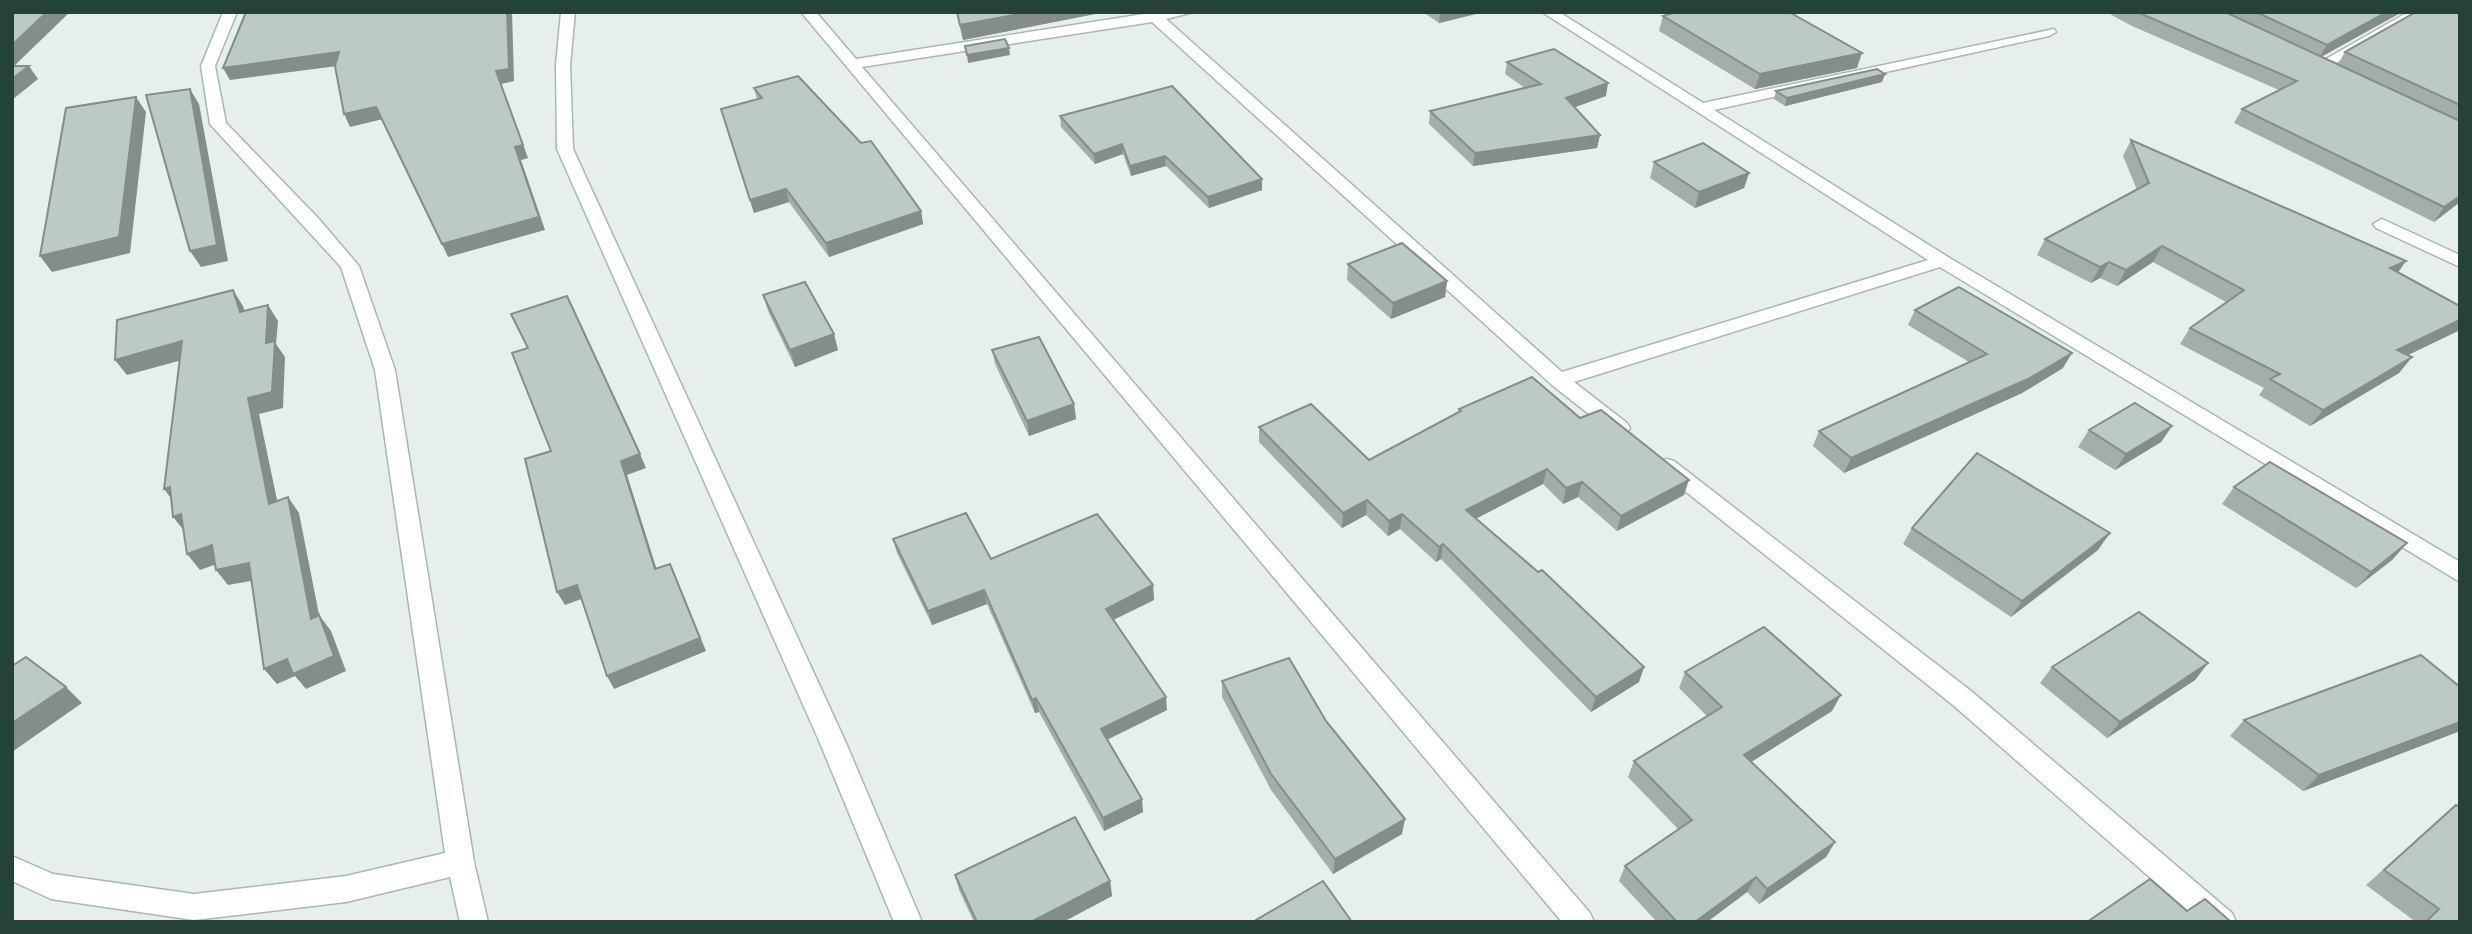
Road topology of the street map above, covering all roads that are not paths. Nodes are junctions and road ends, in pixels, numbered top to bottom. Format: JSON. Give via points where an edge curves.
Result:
{"nodes":[{"id":1,"x":230,"y":12,"type":"edge"},
{"id":2,"x":568,"y":12,"type":"edge"},
{"id":3,"x":808,"y":12,"type":"edge"},
{"id":4,"x":1187,"y":12,"type":"edge"},
{"id":5,"x":1549,"y":12,"type":"edge"},
{"id":6,"x":2419,"y":12,"type":"edge"},
{"id":7,"x":1152,"y":15,"type":"edge"},
{"id":8,"x":2049,"y":32,"type":"dead end"},
{"id":9,"x":851,"y":64,"type":"junction"},
{"id":10,"x":2336,"y":75,"type":"edge"},
{"id":11,"x":1700,"y":108,"type":"junction"},
{"id":12,"x":2382,"y":224,"type":"dead end"},
{"id":13,"x":1942,"y":261,"type":"junction"},
{"id":14,"x":2460,"y":262,"type":"edge"},
{"id":15,"x":1559,"y":380,"type":"junction"},
{"id":16,"x":2460,"y":573,"type":"edge"},
{"id":17,"x":460,"y":862,"type":"junction"},
{"id":18,"x":12,"y":868,"type":"edge"},
{"id":19,"x":474,"y":922,"type":"edge"},
{"id":20,"x":908,"y":922,"type":"edge"},
{"id":21,"x":1580,"y":922,"type":"edge"},
{"id":22,"x":2222,"y":922,"type":"edge"}],
"edges":[{"from":1,"to":17,"type":"street","via":[[208,66],[218,124],[350,266],[385,370]]},
{"from":2,"to":20,"type":"street","via":[[563,65],[565,149],[833,743]]},
{"from":3,"to":9,"type":"street"},
{"from":4,"to":7,"type":"street"},
{"from":5,"to":11,"type":"street"},
{"from":6,"to":10,"type":"street","via":[[2313,64]]},
{"from":7,"to":9,"type":"street"},
{"from":7,"to":15,"type":"street"},
{"from":8,"to":11,"type":"street"},
{"from":9,"to":21,"type":"street"},
{"from":11,"to":13,"type":"street"},
{"from":12,"to":14,"type":"street"},
{"from":13,"to":15,"type":"street"},
{"from":13,"to":16,"type":"street"},
{"from":15,"to":22,"type":"street","via":[[1962,698]]},
{"from":17,"to":18,"type":"street","via":[[346,889],[194,907],[51,886]]},
{"from":17,"to":19,"type":"street"}]}
